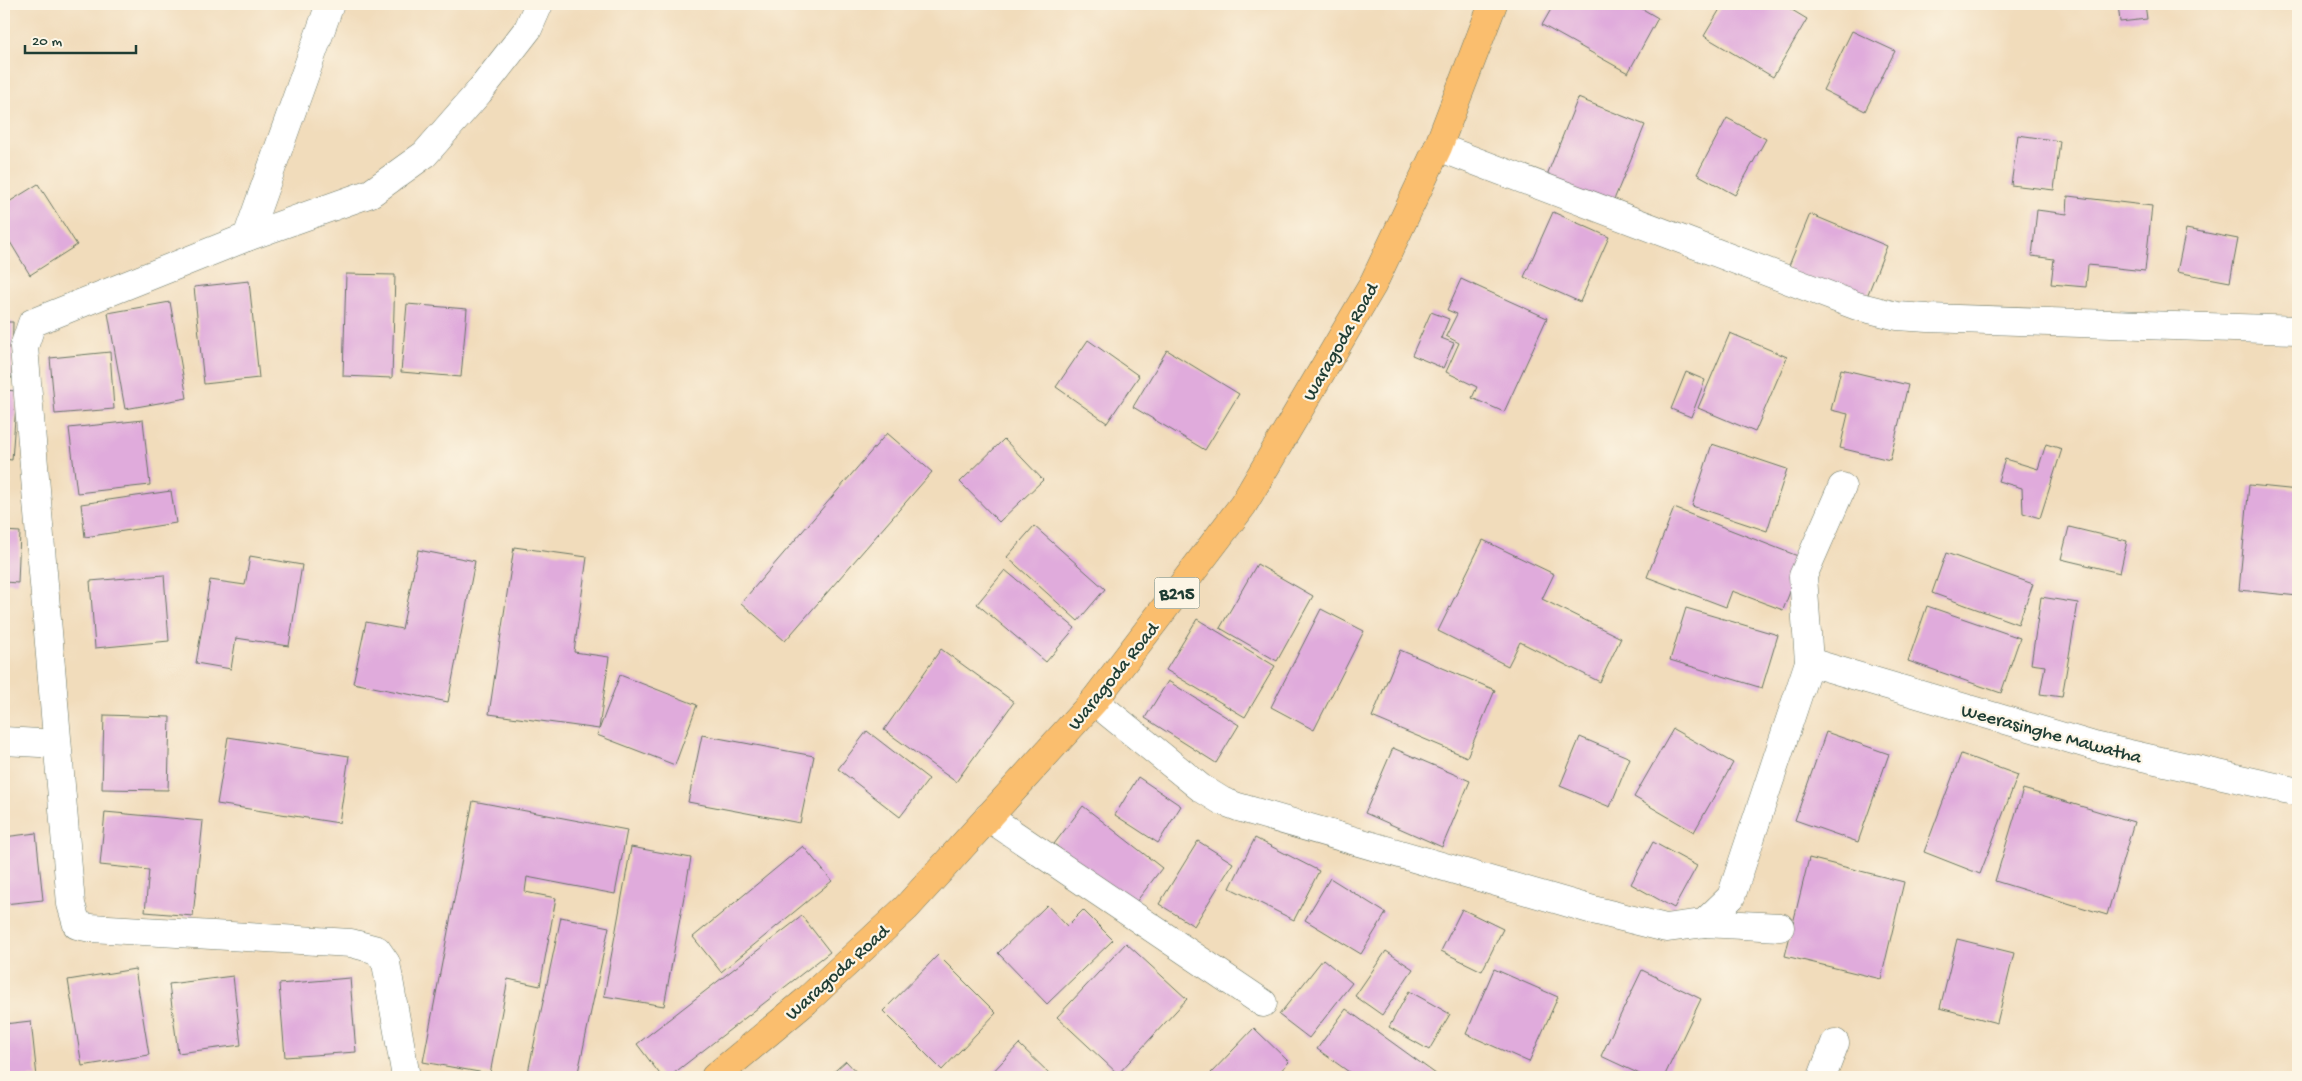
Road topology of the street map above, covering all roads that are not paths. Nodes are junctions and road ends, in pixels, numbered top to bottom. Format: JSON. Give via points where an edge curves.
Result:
{"nodes":[{"id":1,"x":330,"y":4,"type":"edge"},
{"id":2,"x":539,"y":4,"type":"edge"},
{"id":3,"x":1493,"y":4,"type":"edge"},
{"id":4,"x":1438,"y":147,"type":"junction"},
{"id":5,"x":247,"y":237,"type":"junction"},
{"id":6,"x":2298,"y":330,"type":"edge"},
{"id":7,"x":1842,"y":487,"type":"dead end"},
{"id":8,"x":1809,"y":662,"type":"junction"},
{"id":9,"x":1094,"y":701,"type":"junction"},
{"id":10,"x":4,"y":741,"type":"edge"},
{"id":11,"x":57,"y":744,"type":"junction"},
{"id":12,"x":2298,"y":792,"type":"edge"},
{"id":13,"x":988,"y":818,"type":"junction"},
{"id":14,"x":1704,"y":923,"type":"junction"},
{"id":15,"x":1780,"y":927,"type":"dead end"},
{"id":16,"x":1263,"y":1003,"type":"dead end"},
{"id":17,"x":1835,"y":1043,"type":"dead end"},
{"id":18,"x":406,"y":1077,"type":"edge"},
{"id":19,"x":715,"y":1077,"type":"edge"},
{"id":20,"x":1822,"y":1077,"type":"edge"}],
"edges":[{"from":1,"to":5,"type":"street"},
{"from":2,"to":5,"type":"street","via":[[528,29],[425,154],[371,193]]},
{"from":3,"to":4,"type":"main road","name":"Waragoda Road","number":"B215"},
{"from":4,"to":6,"type":"street","via":[[1857,306],[1897,316]]},
{"from":4,"to":9,"type":"main road","name":"Waragoda Road","number":"B215","via":[[1372,286],[1244,505]]},
{"from":5,"to":11,"type":"street","via":[[32,323],[24,347]]},
{"from":7,"to":8,"type":"street","via":[[1803,576]]},
{"from":8,"to":12,"type":"street","name":"Weerasinghe Mawatha","via":[[2094,746]]},
{"from":8,"to":14,"type":"street","via":[[1731,897]]},
{"from":9,"to":13,"type":"main road","name":"Waragoda Road","number":"B215"},
{"from":9,"to":14,"type":"street","via":[[1201,788],[1238,807],[1592,910],[1666,928]]},
{"from":10,"to":11,"type":"street"},
{"from":11,"to":18,"type":"street","via":[[72,904],[77,925],[352,942],[377,950],[386,963]]},
{"from":13,"to":16,"type":"street"},
{"from":13,"to":19,"type":"main road","name":"Waragoda Road","number":"B215","via":[[906,908],[806,1001]]},
{"from":14,"to":15,"type":"street"},
{"from":17,"to":20,"type":"street"}]}
